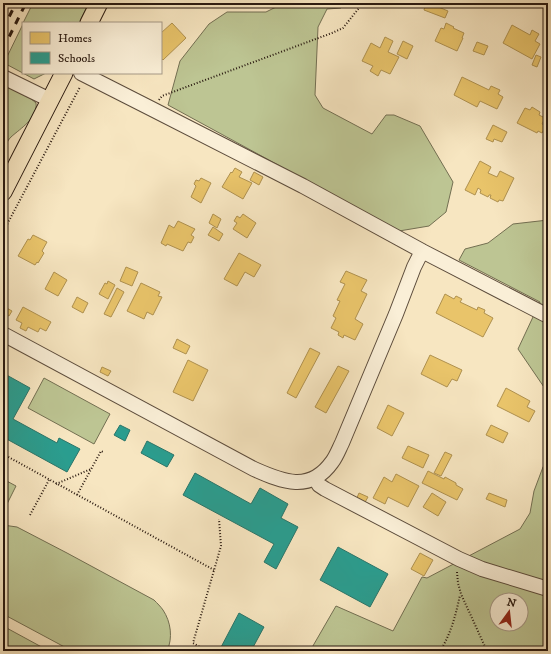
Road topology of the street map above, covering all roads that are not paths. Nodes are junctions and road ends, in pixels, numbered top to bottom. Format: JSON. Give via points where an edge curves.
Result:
{"nodes":[{"id":1,"x":99,"y":3,"type":"edge"},
{"id":2,"x":90,"y":22,"type":"edge"},
{"id":3,"x":63,"y":74,"type":"edge"},
{"id":4,"x":84,"y":74,"type":"edge"},
{"id":5,"x":3,"y":77,"type":"edge"},
{"id":6,"x":50,"y":100,"type":"junction"},
{"id":7,"x":3,"y":192,"type":"edge"},
{"id":8,"x":422,"y":251,"type":"junction"},
{"id":9,"x":548,"y":316,"type":"edge"},
{"id":10,"x":3,"y":334,"type":"edge"},
{"id":11,"x":315,"y":478,"type":"junction"},
{"id":12,"x":548,"y":589,"type":"edge"}],
"edges":[{"from":1,"to":2,"type":"main road"},
{"from":3,"to":6,"type":"main road"},
{"from":4,"to":8,"type":"street","via":[[303,186]]},
{"from":5,"to":6,"type":"street"},
{"from":6,"to":7,"type":"main road"},
{"from":8,"to":9,"type":"street"},
{"from":8,"to":11,"type":"street","via":[[342,443],[333,461]]},
{"from":10,"to":11,"type":"street","via":[[254,469],[288,481],[302,482]]},
{"from":11,"to":12,"type":"street","via":[[324,489],[459,559]]}]}
